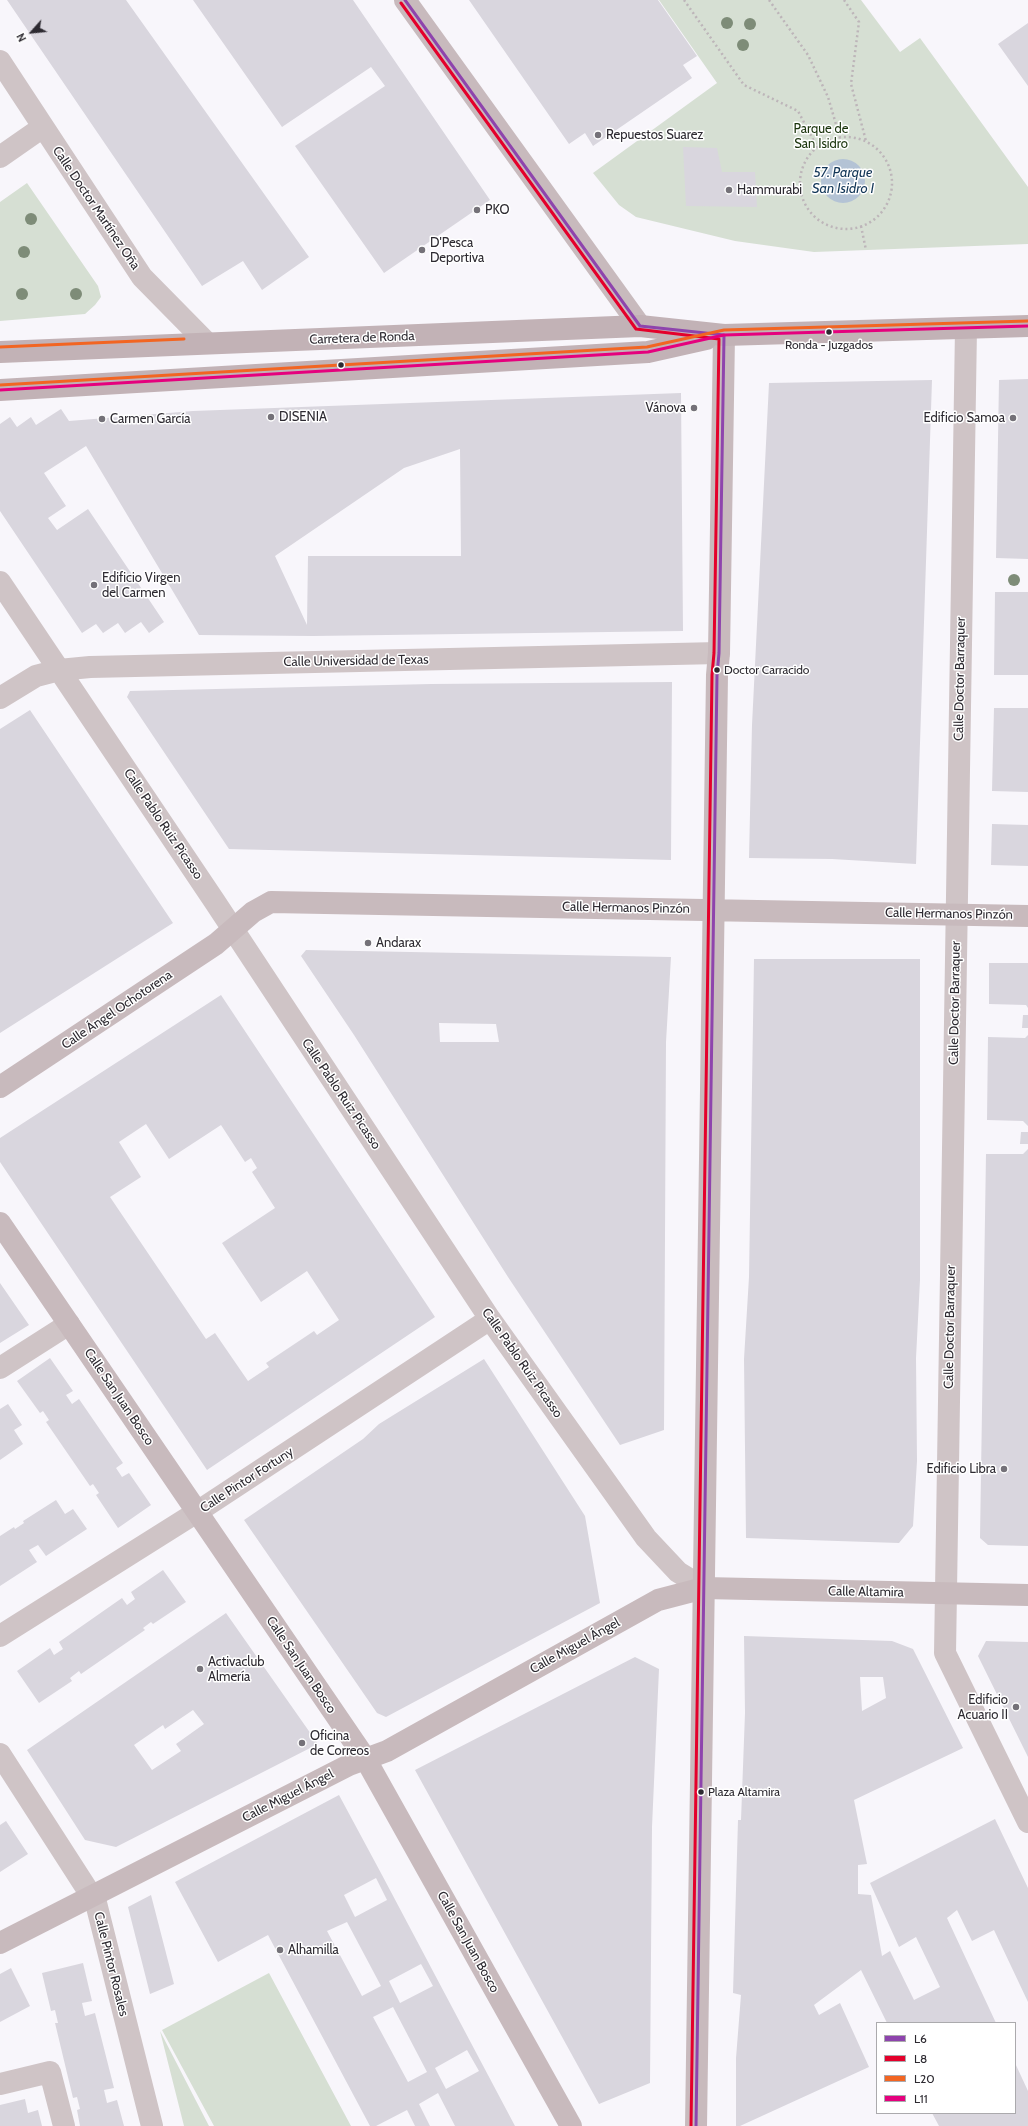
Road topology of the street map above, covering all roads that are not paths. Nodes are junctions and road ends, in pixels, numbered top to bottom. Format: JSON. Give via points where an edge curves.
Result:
{"nodes":[{"id":1,"x":405,"y":0,"type":"edge"},
{"id":2,"x":0,"y":61,"type":"edge"},
{"id":3,"x":42,"y":127,"type":"junction"},
{"id":4,"x":0,"y":157,"type":"edge"},
{"id":5,"x":640,"y":326,"type":"junction"},
{"id":6,"x":1028,"y":326,"type":"edge"},
{"id":7,"x":966,"y":328,"type":"junction"},
{"id":8,"x":724,"y":335,"type":"junction"},
{"id":9,"x":207,"y":344,"type":"junction"},
{"id":10,"x":0,"y":352,"type":"edge"},
{"id":11,"x":0,"y":390,"type":"edge"},
{"id":12,"x":0,"y":582,"type":"edge"},
{"id":13,"x":719,"y":654,"type":"junction"},
{"id":14,"x":59,"y":670,"type":"junction"},
{"id":15,"x":0,"y":698,"type":"edge"},
{"id":16,"x":715,"y":909,"type":"junction"},
{"id":17,"x":956,"y":914,"type":"junction"},
{"id":18,"x":1028,"y":916,"type":"edge"},
{"id":19,"x":233,"y":931,"type":"junction"},
{"id":20,"x":0,"y":1087,"type":"edge"},
{"id":21,"x":0,"y":1223,"type":"edge"},
{"id":22,"x":490,"y":1319,"type":"junction"},
{"id":23,"x":69,"y":1324,"type":"junction"},
{"id":24,"x":0,"y":1368,"type":"edge"},
{"id":25,"x":197,"y":1512,"type":"junction"},
{"id":26,"x":704,"y":1588,"type":"junction"},
{"id":27,"x":946,"y":1593,"type":"junction"},
{"id":28,"x":1028,"y":1595,"type":"edge"},
{"id":29,"x":0,"y":1636,"type":"edge"},
{"id":30,"x":0,"y":1754,"type":"edge"},
{"id":31,"x":365,"y":1758,"type":"junction"},
{"id":32,"x":1028,"y":1822,"type":"edge"},
{"id":33,"x":91,"y":1896,"type":"junction"},
{"id":34,"x":0,"y":1943,"type":"edge"},
{"id":35,"x":0,"y":2084,"type":"edge"},
{"id":36,"x":64,"y":2126,"type":"edge"},
{"id":37,"x":152,"y":2126,"type":"edge"},
{"id":38,"x":571,"y":2126,"type":"edge"},
{"id":39,"x":696,"y":2126,"type":"edge"}],
"edges":[{"from":1,"to":5,"type":"street"},
{"from":2,"to":3,"type":"street","name":"Calle Doctor Martínez Oña"},
{"from":3,"to":4,"type":"street"},
{"from":3,"to":9,"type":"street","name":"Calle Doctor Martínez Oña","via":[[142,277]]},
{"from":5,"to":8,"type":"main road","name":"Carretera de Ronda"},
{"from":5,"to":9,"type":"main road","name":"Carretera de Ronda"},
{"from":6,"to":7,"type":"main road","name":"Carretera de Ronda"},
{"from":7,"to":8,"type":"main road","name":"Carretera de Ronda"},
{"from":7,"to":17,"type":"street","name":"Calle Doctor Barraquer"},
{"from":8,"to":11,"type":"main road","name":"Carretera de Ronda","via":[[648,352]]},
{"from":8,"to":13,"type":"street"},
{"from":9,"to":10,"type":"main road","name":"Carretera de Ronda"},
{"from":12,"to":14,"type":"street","name":"Calle Pablo Ruiz Picasso"},
{"from":13,"to":14,"type":"street","name":"Calle Universidad de Texas","via":[[90,667]]},
{"from":13,"to":16,"type":"street"},
{"from":14,"to":15,"type":"street","name":"Calle Universidad de Texas","via":[[36,676]]},
{"from":14,"to":19,"type":"street","name":"Calle Pablo Ruiz Picasso"},
{"from":16,"to":17,"type":"street","name":"Calle Hermanos Pinzón"},
{"from":16,"to":19,"type":"street","name":"Calle Hermanos Pinzón","via":[[271,902],[253,912]]},
{"from":16,"to":26,"type":"street"},
{"from":17,"to":18,"type":"street","name":"Calle Hermanos Pinzón"},
{"from":17,"to":27,"type":"street","name":"Calle Doctor Barraquer"},
{"from":19,"to":20,"type":"street","name":"Calle Ángel Ochotorena"},
{"from":19,"to":22,"type":"street","name":"Calle Pablo Ruiz Picasso"},
{"from":21,"to":23,"type":"street","name":"Calle San Juan Bosco"},
{"from":22,"to":25,"type":"street","name":"Calle Pintor Fortuny"},
{"from":22,"to":26,"type":"street","name":"Calle Pablo Ruiz Picasso","via":[[646,1538],[678,1572]]},
{"from":23,"to":24,"type":"street"},
{"from":23,"to":25,"type":"street","name":"Calle San Juan Bosco"},
{"from":25,"to":29,"type":"street","name":"Calle Pintor Fortuny"},
{"from":25,"to":31,"type":"street","name":"Calle San Juan Bosco"},
{"from":26,"to":27,"type":"street","name":"Calle Altamira"},
{"from":26,"to":31,"type":"street","name":"Calle Miguel Ángel","via":[[658,1600],[387,1751]]},
{"from":26,"to":39,"type":"street"},
{"from":27,"to":28,"type":"street","name":"Calle Altamira"},
{"from":27,"to":32,"type":"street","name":"Calle Doctor Barraquer","via":[[945,1653]]},
{"from":30,"to":33,"type":"street","name":"Calle Pintor Rosales"},
{"from":31,"to":33,"type":"street","name":"Calle Miguel Ángel"},
{"from":31,"to":38,"type":"street","name":"Calle San Juan Bosco"},
{"from":33,"to":34,"type":"street","name":"Calle Miguel Ángel"},
{"from":33,"to":37,"type":"street","name":"Calle Pintor Rosales","via":[[96,1903]]},
{"from":35,"to":36,"type":"street","via":[[50,2072]]}]}
